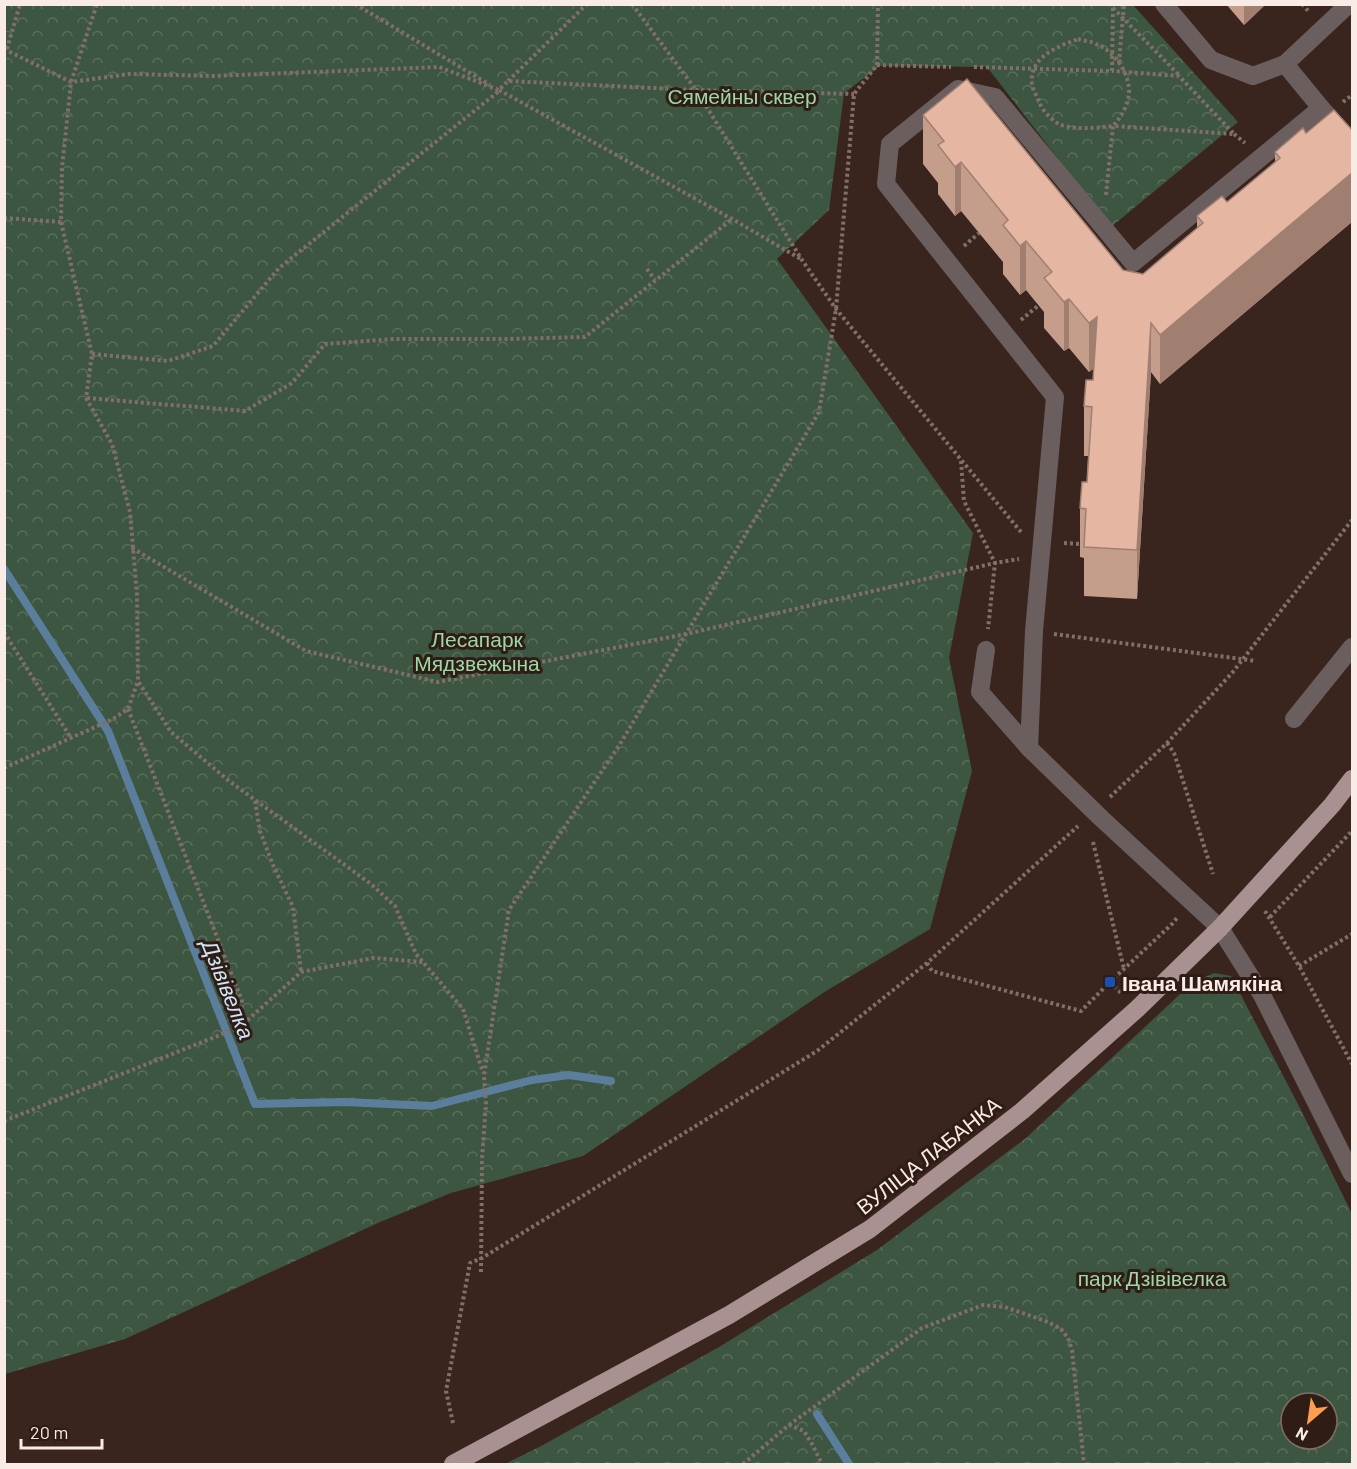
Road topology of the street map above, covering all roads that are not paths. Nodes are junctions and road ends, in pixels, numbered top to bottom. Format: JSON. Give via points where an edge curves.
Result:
{"nodes":[{"id":1,"x":1164,"y":4,"type":"edge"},
{"id":2,"x":1349,"y":4,"type":"edge"},
{"id":3,"x":1286,"y":64,"type":"junction"},
{"id":4,"x":1321,"y":108,"type":"junction"},
{"id":5,"x":1353,"y":143,"type":"edge"},
{"id":6,"x":1353,"y":646,"type":"edge"},
{"id":7,"x":986,"y":650,"type":"road end"},
{"id":8,"x":1294,"y":719,"type":"dead end"},
{"id":9,"x":1029,"y":748,"type":"junction"},
{"id":10,"x":1353,"y":779,"type":"edge"},
{"id":11,"x":1220,"y":928,"type":"junction"},
{"id":12,"x":1353,"y":1174,"type":"edge"},
{"id":13,"x":453,"y":1464,"type":"edge"}],
"edges":[{"from":1,"to":3,"type":"street","via":[[1211,60],[1253,76]]},
{"from":2,"to":3,"type":"street"},
{"from":3,"to":4,"type":"street"},
{"from":4,"to":5,"type":"street"},
{"from":4,"to":9,"type":"street","via":[[1133,263],[995,97],[958,89],[890,144],[886,184],[1055,397],[1034,631]]},
{"from":6,"to":8,"type":"street"},
{"from":7,"to":9,"type":"street","via":[[980,692]]},
{"from":9,"to":11,"type":"street"},
{"from":10,"to":11,"type":"main road","name":"ВУЛІЦА ЛАБАНКА"},
{"from":11,"to":12,"type":"street","via":[[1262,995]]},
{"from":11,"to":13,"type":"main road","name":"ВУЛІЦА ЛАБАНКА","via":[[1137,1009],[1022,1111],[870,1229],[729,1314]]}]}
